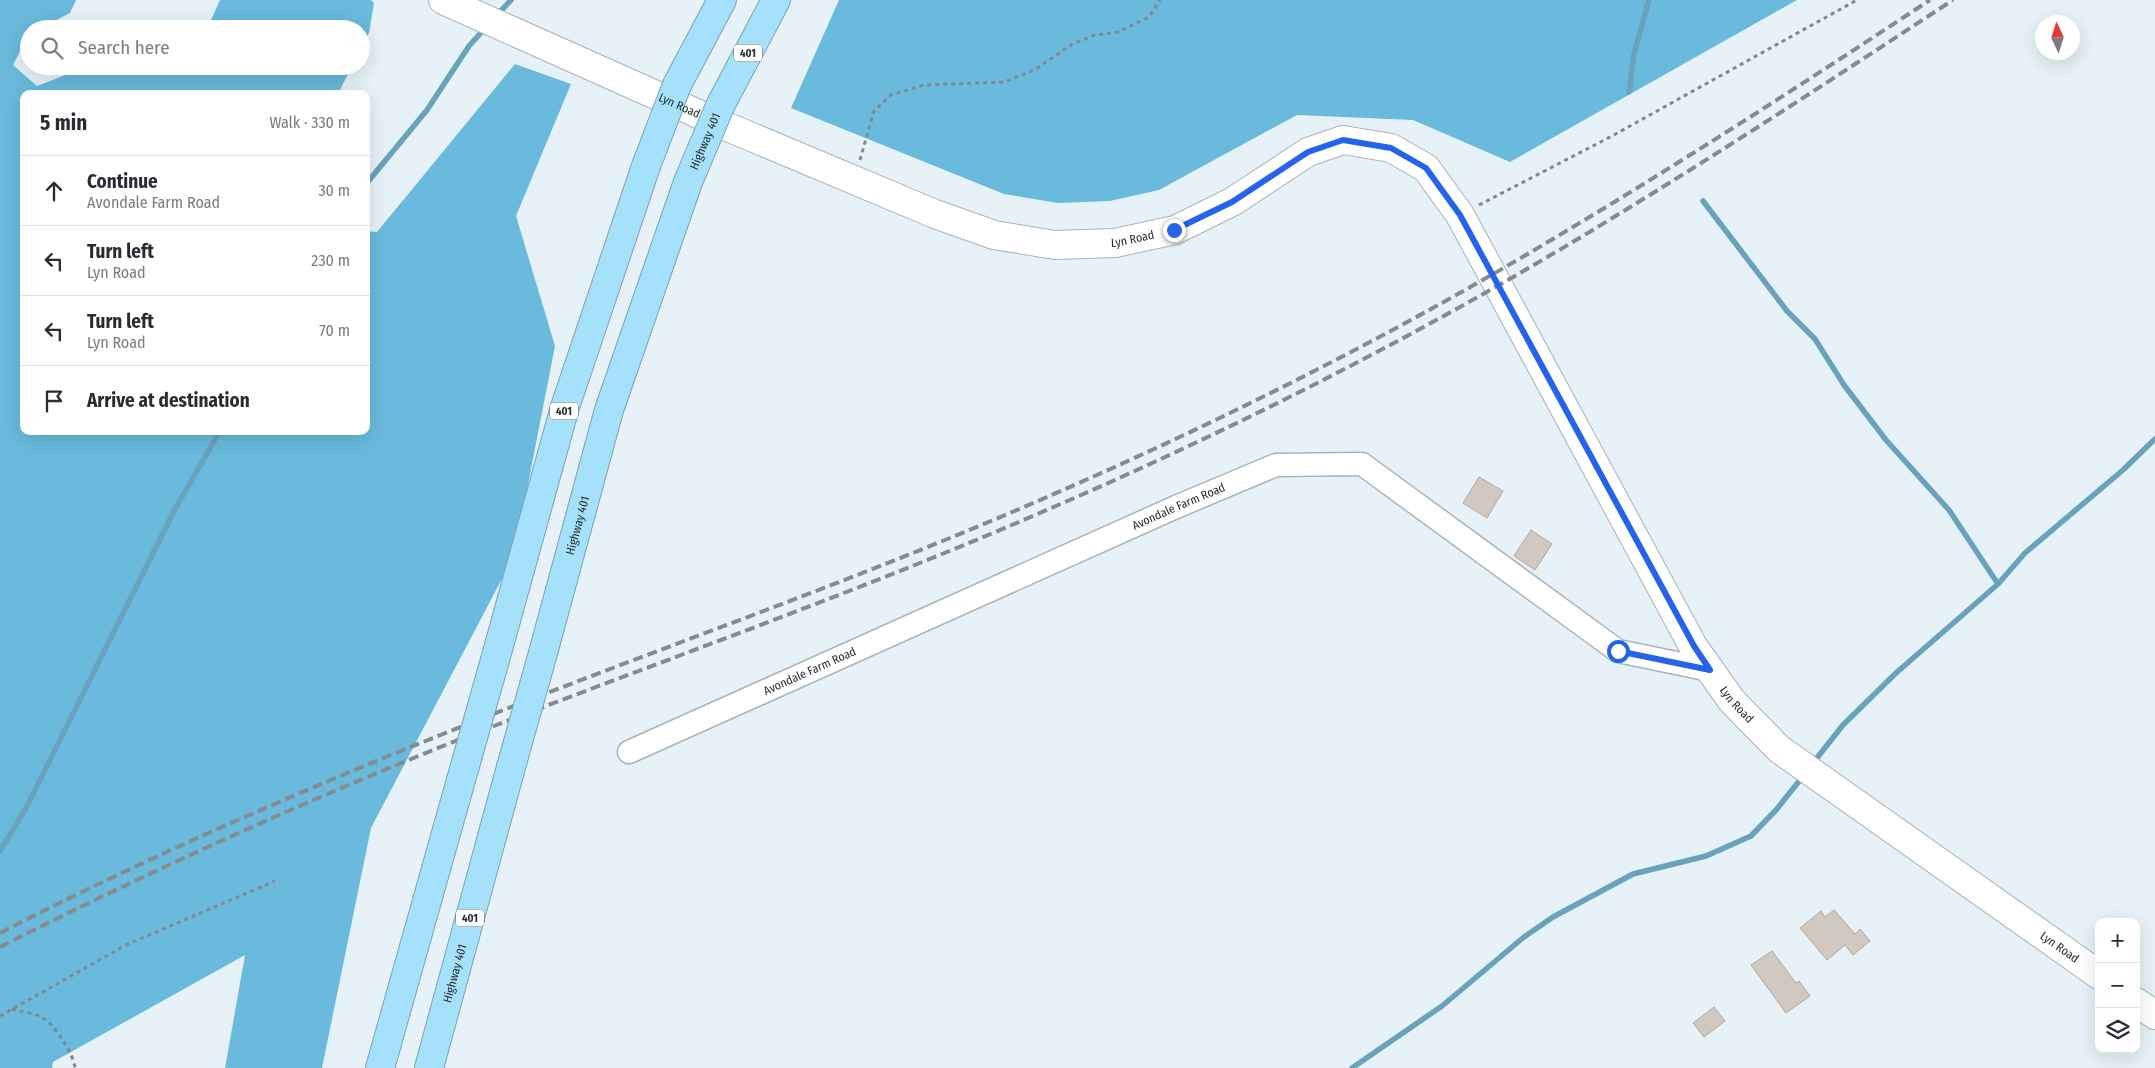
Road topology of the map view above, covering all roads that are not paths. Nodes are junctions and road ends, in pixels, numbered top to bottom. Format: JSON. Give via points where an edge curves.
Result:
{"nodes":[{"id":1,"x":443,"y":0,"type":"edge"},
{"id":2,"x":722,"y":0,"type":"edge"},
{"id":3,"x":776,"y":0,"type":"edge"},
{"id":4,"x":1710,"y":670,"type":"junction"},
{"id":5,"x":628,"y":752,"type":"dead end"},
{"id":6,"x":2095,"y":972,"type":"edge"},
{"id":7,"x":2140,"y":1005,"type":"edge"},
{"id":8,"x":2155,"y":1015,"type":"edge"},
{"id":9,"x":380,"y":1068,"type":"edge"},
{"id":10,"x":429,"y":1068,"type":"edge"}],
"edges":[{"from":1,"to":4,"type":"main road","name":"Lyn Road","via":[[723,125],[934,214],[994,235],[1055,245],[1115,243],[1174,230],[1232,202],[1308,152],[1343,140],[1391,148],[1426,168],[1460,215],[1689,638]]},
{"from":2,"to":9,"type":"highway","number":"401","bridge":true,"via":[[677,84],[565,407]]},
{"from":3,"to":10,"type":"highway","name":"Highway 401","number":"401","bridge":true,"via":[[720,106],[688,182],[609,410]]},
{"from":4,"to":5,"type":"street","name":"Avondale Farm Road","via":[[1618,651],[1362,464],[1276,465]]},
{"from":4,"to":6,"type":"main road","name":"Lyn Road","via":[[1732,700],[1779,749]]},
{"from":7,"to":8,"type":"main road"}]}
